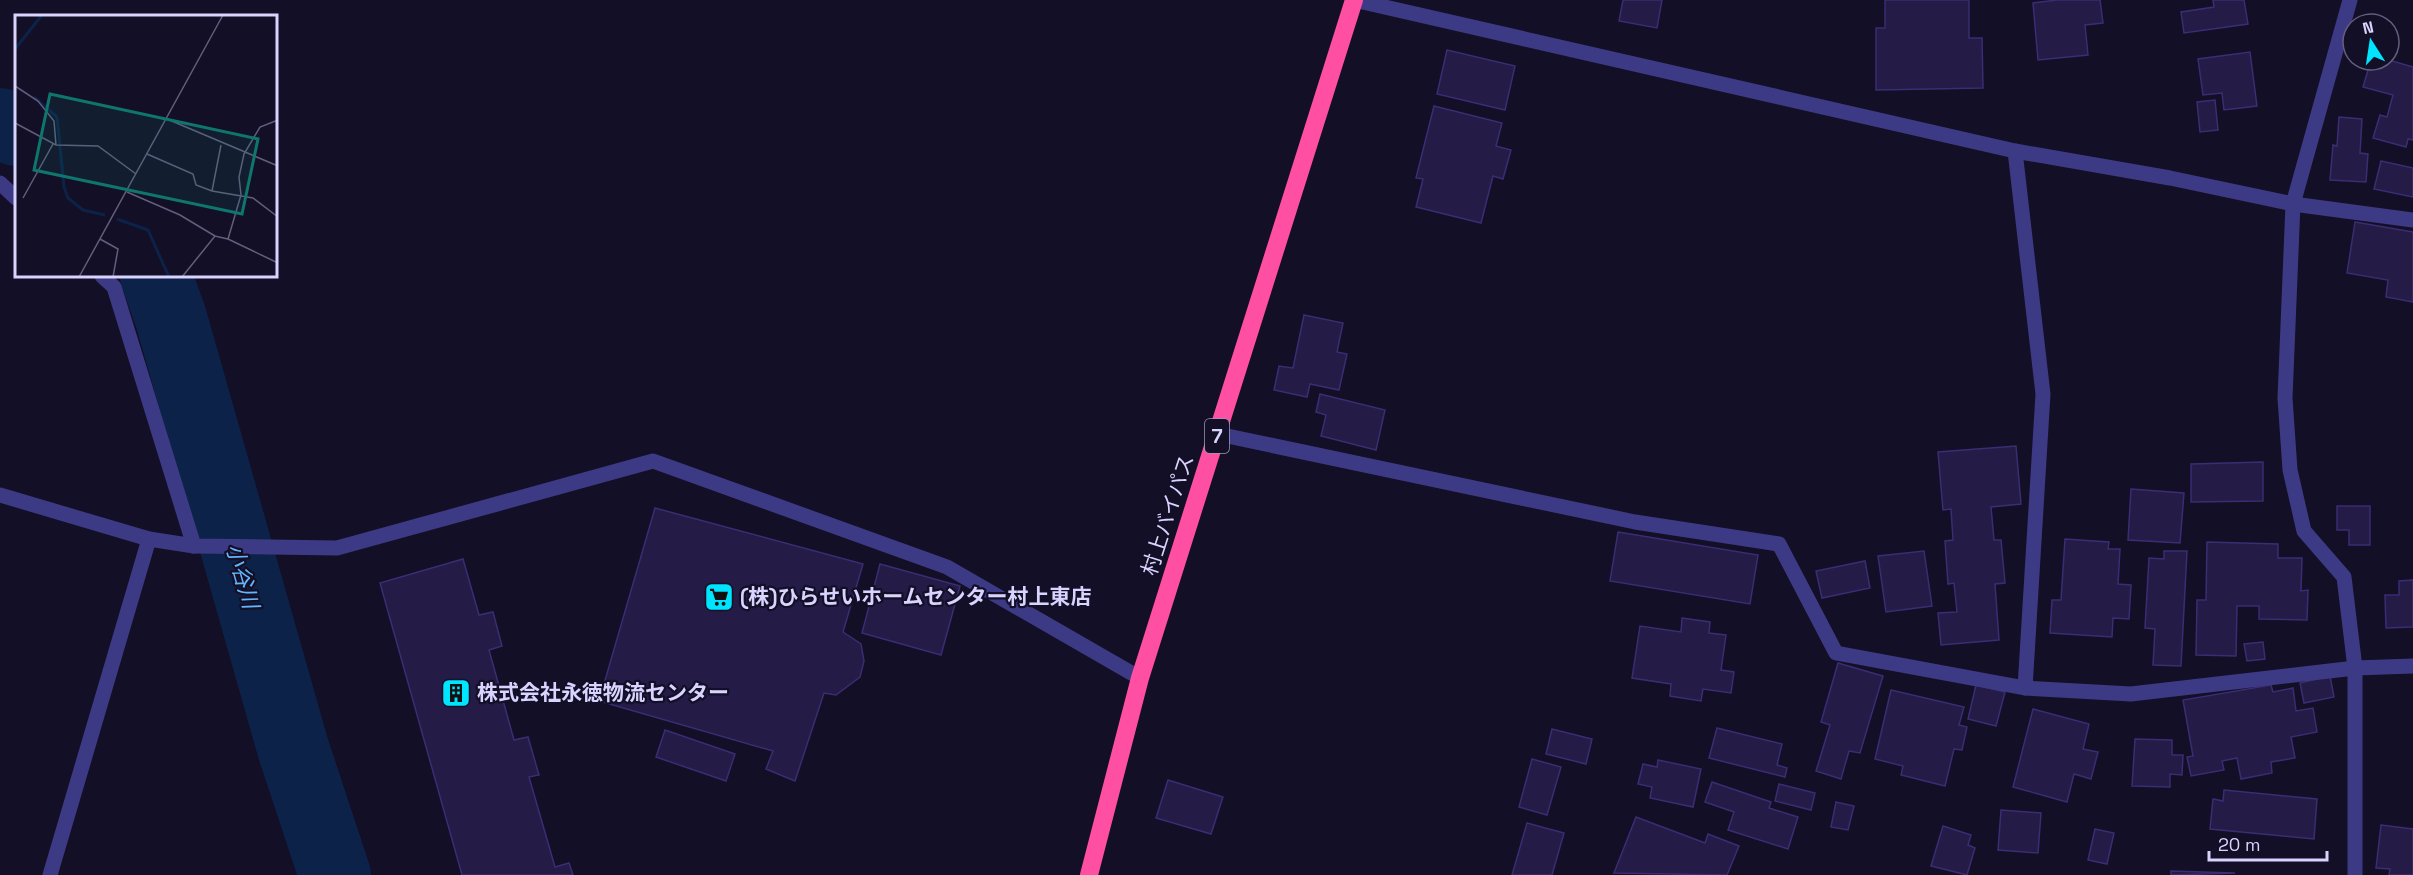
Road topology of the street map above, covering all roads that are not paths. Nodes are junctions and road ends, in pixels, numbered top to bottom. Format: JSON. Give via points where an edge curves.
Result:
{"nodes":[{"id":1,"x":1354,"y":0,"type":"edge"},
{"id":2,"x":2350,"y":0,"type":"edge"},
{"id":3,"x":2015,"y":151,"type":"junction"},
{"id":4,"x":0,"y":183,"type":"edge"},
{"id":5,"x":15,"y":197,"type":"edge"},
{"id":6,"x":2293,"y":204,"type":"junction"},
{"id":7,"x":2413,"y":220,"type":"edge"},
{"id":8,"x":104,"y":278,"type":"edge"},
{"id":9,"x":1218,"y":434,"type":"junction"},
{"id":10,"x":0,"y":495,"type":"edge"},
{"id":11,"x":149,"y":539,"type":"junction"},
{"id":12,"x":194,"y":546,"type":"junction"},
{"id":13,"x":2413,"y":666,"type":"edge"},
{"id":14,"x":2355,"y":668,"type":"junction"},
{"id":15,"x":1140,"y":678,"type":"junction"},
{"id":16,"x":2025,"y":688,"type":"junction"},
{"id":17,"x":50,"y":875,"type":"edge"},
{"id":18,"x":1089,"y":875,"type":"edge"},
{"id":19,"x":2355,"y":875,"type":"edge"}],
"edges":[{"from":1,"to":3,"type":"street"},
{"from":1,"to":9,"type":"highway","name":"村上バイパス","number":"7"},
{"from":2,"to":6,"type":"street"},
{"from":3,"to":6,"type":"street"},
{"from":3,"to":16,"type":"street","via":[[2043,394]]},
{"from":4,"to":5,"type":"street"},
{"from":6,"to":7,"type":"street"},
{"from":6,"to":14,"type":"street","via":[[2285,398],[2290,470],[2304,531],[2344,578]]},
{"from":8,"to":12,"type":"street","via":[[114,287]]},
{"from":9,"to":15,"type":"highway","name":"村上バイパス","number":"7"},
{"from":9,"to":16,"type":"street","via":[[1635,522],[1779,544],[1836,653]]},
{"from":10,"to":11,"type":"street"},
{"from":11,"to":12,"type":"street"},
{"from":11,"to":17,"type":"street"},
{"from":12,"to":15,"type":"street","via":[[337,548],[652,461],[947,567]]},
{"from":13,"to":14,"type":"street"},
{"from":14,"to":16,"type":"street","via":[[2131,694]]},
{"from":14,"to":19,"type":"street"},
{"from":15,"to":18,"type":"highway","name":"村上バイパス","number":"7"}]}
